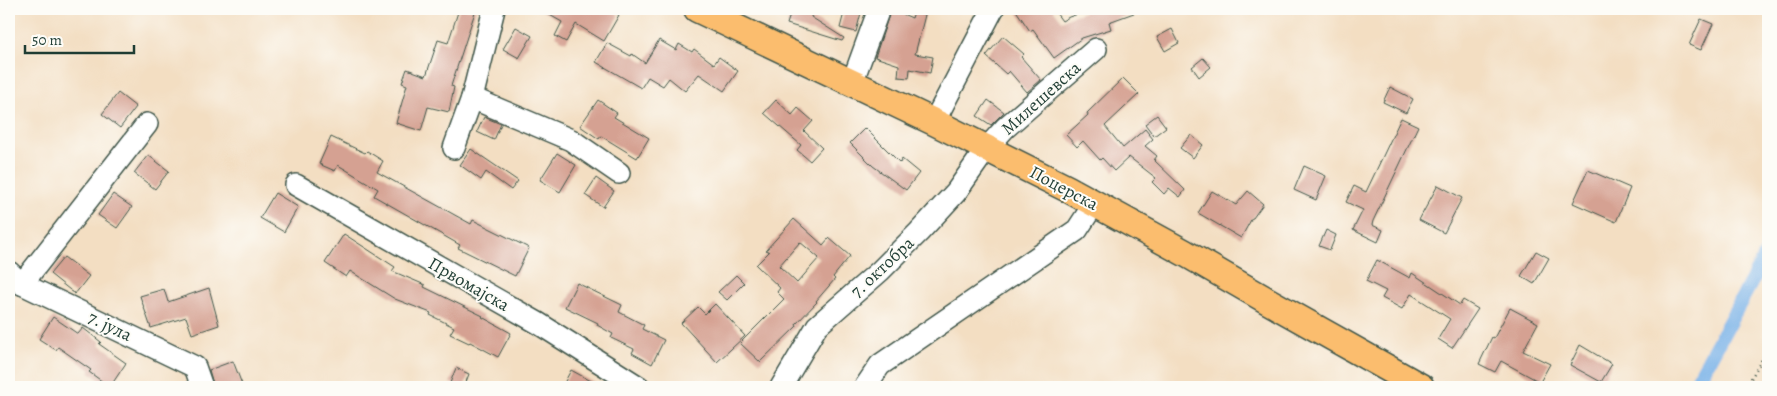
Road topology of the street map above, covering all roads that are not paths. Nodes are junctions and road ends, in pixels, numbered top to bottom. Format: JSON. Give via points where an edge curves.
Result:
{"nodes":[{"id":1,"x":494,"y":9,"type":"edge"},
{"id":2,"x":697,"y":9,"type":"edge"},
{"id":3,"x":879,"y":9,"type":"edge"},
{"id":4,"x":993,"y":9,"type":"edge"},
{"id":5,"x":1096,"y":49,"type":"dead end"},
{"id":6,"x":852,"y":83,"type":"junction"},
{"id":7,"x":472,"y":98,"type":"junction"},
{"id":8,"x":934,"y":122,"type":"junction"},
{"id":9,"x":147,"y":124,"type":"dead end"},
{"id":10,"x":454,"y":148,"type":"dead end"},
{"id":11,"x":987,"y":148,"type":"junction"},
{"id":12,"x":619,"y":173,"type":"dead end"},
{"id":13,"x":296,"y":185,"type":"dead end"},
{"id":14,"x":1094,"y":204,"type":"junction"},
{"id":15,"x":16,"y":278,"type":"edge"},
{"id":16,"x":202,"y":387,"type":"edge"},
{"id":17,"x":639,"y":387,"type":"edge"},
{"id":18,"x":781,"y":387,"type":"edge"},
{"id":19,"x":865,"y":387,"type":"edge"},
{"id":20,"x":1421,"y":387,"type":"edge"}],
"edges":[{"from":1,"to":7,"type":"street"},
{"from":2,"to":6,"type":"main road","name":"Поцерска"},
{"from":3,"to":6,"type":"street"},
{"from":4,"to":8,"type":"street"},
{"from":5,"to":11,"type":"street","name":"Милешевска","via":[[1005,128]]},
{"from":6,"to":8,"type":"main road","name":"Поцерска"},
{"from":7,"to":10,"type":"street"},
{"from":7,"to":12,"type":"street","via":[[571,140]]},
{"from":8,"to":11,"type":"main road","name":"Поцерска"},
{"from":9,"to":15,"type":"street"},
{"from":11,"to":14,"type":"main road","name":"Поцерска"},
{"from":11,"to":18,"type":"street","name":"7. октобра","via":[[956,192],[919,232],[817,326]]},
{"from":13,"to":17,"type":"street","name":"Првомајска","via":[[538,323]]},
{"from":14,"to":19,"type":"street","via":[[1078,230],[880,366]]},
{"from":14,"to":20,"type":"main road","name":"Поцерска"},
{"from":15,"to":16,"type":"street","name":"7. јула","via":[[195,367]]}]}
